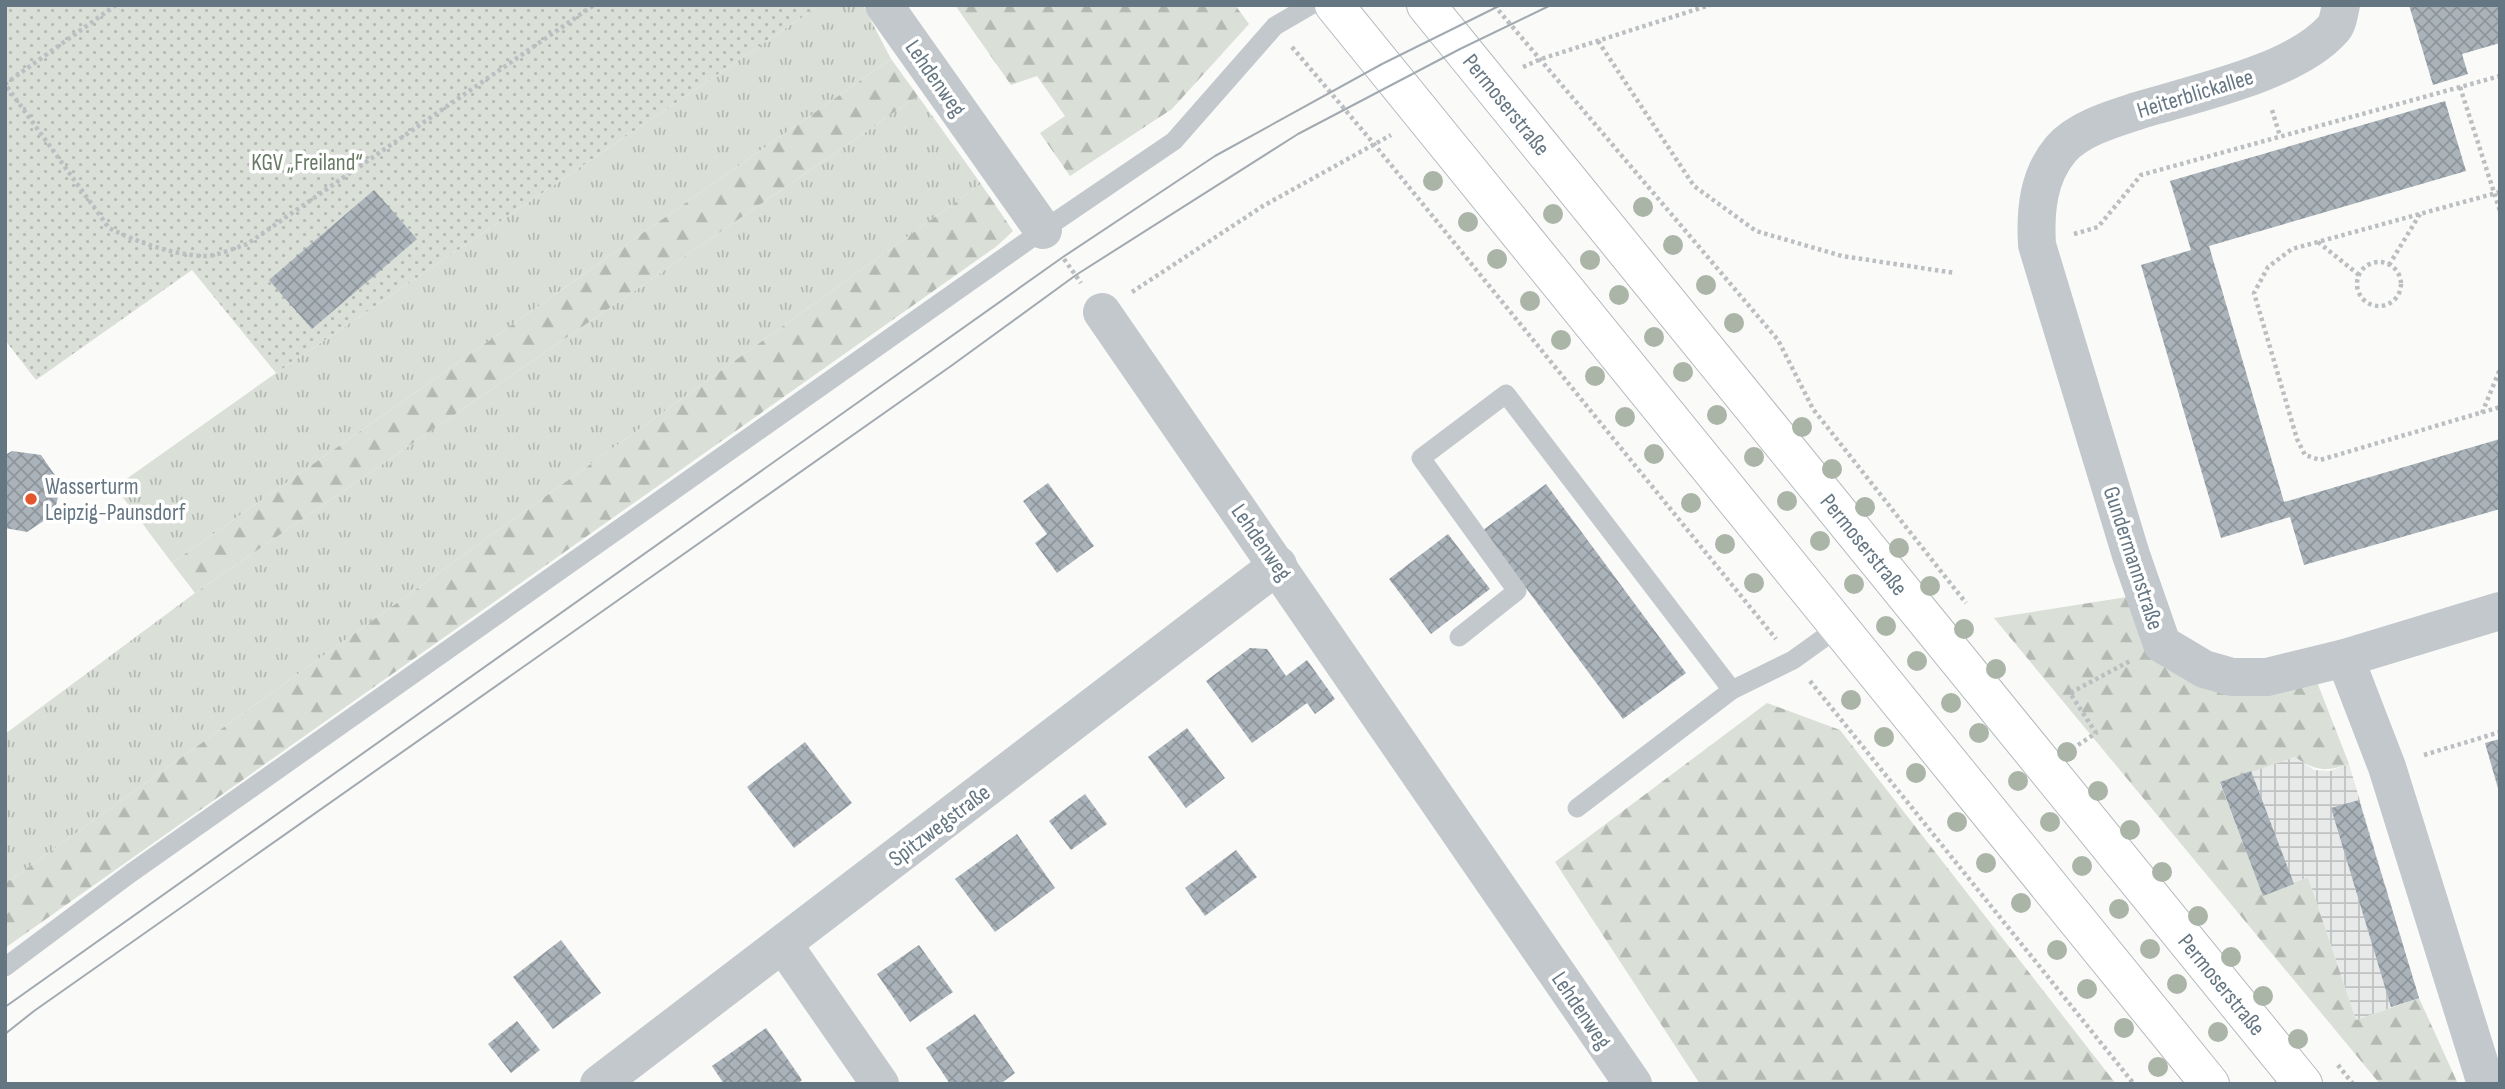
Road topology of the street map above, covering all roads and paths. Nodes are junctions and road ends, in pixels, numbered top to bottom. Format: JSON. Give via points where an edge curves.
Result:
{"nodes":[{"id":1,"x":116,"y":5,"type":"edge"},
{"id":2,"x":594,"y":5,"type":"edge"},
{"id":3,"x":884,"y":5,"type":"edge"},
{"id":4,"x":1311,"y":5,"type":"edge"},
{"id":5,"x":1334,"y":5,"type":"edge"},
{"id":6,"x":1426,"y":5,"type":"edge"},
{"id":7,"x":1493,"y":5,"type":"edge"},
{"id":8,"x":1710,"y":5,"type":"edge"},
{"id":9,"x":2341,"y":5,"type":"edge"},
{"id":10,"x":1275,"y":26,"type":"junction"},
{"id":11,"x":1598,"y":41,"type":"junction"},
{"id":12,"x":1541,"y":59,"type":"junction"},
{"id":13,"x":2500,"y":76,"type":"edge"},
{"id":14,"x":2460,"y":87,"type":"junction"},
{"id":15,"x":1374,"y":144,"type":"junction"},
{"id":16,"x":2043,"y":177,"type":"joint"},
{"id":17,"x":2497,"y":192,"type":"edge"},
{"id":18,"x":2500,"y":211,"type":"edge"},
{"id":19,"x":2420,"y":214,"type":"junction"},
{"id":20,"x":1043,"y":230,"type":"junction"},
{"id":21,"x":2318,"y":242,"type":"junction"},
{"id":22,"x":2037,"y":245,"type":"junction"},
{"id":23,"x":2389,"y":265,"type":"junction"},
{"id":24,"x":1955,"y":273,"type":"dead end"},
{"id":25,"x":2359,"y":275,"type":"junction"},
{"id":26,"x":1102,"y":312,"type":"junction"},
{"id":27,"x":2500,"y":369,"type":"edge"},
{"id":28,"x":2500,"y":407,"type":"edge"},
{"id":29,"x":2482,"y":413,"type":"junction"},
{"id":30,"x":1278,"y":565,"type":"junction"},
{"id":31,"x":1967,"y":604,"type":"dead end"},
{"id":32,"x":2500,"y":611,"type":"edge"},
{"id":33,"x":1839,"y":627,"type":"junction"},
{"id":34,"x":1459,"y":637,"type":"dead end"},
{"id":35,"x":2162,"y":644,"type":"junction"},
{"id":36,"x":2345,"y":658,"type":"junction"},
{"id":37,"x":1793,"y":660,"type":"junction"},
{"id":38,"x":1732,"y":690,"type":"junction"},
{"id":39,"x":2500,"y":732,"type":"edge"},
{"id":40,"x":2086,"y":755,"type":"dead end"},
{"id":41,"x":2387,"y":767,"type":"junction"},
{"id":42,"x":1577,"y":808,"type":"dead end"},
{"id":43,"x":783,"y":944,"type":"junction"},
{"id":44,"x":5,"y":967,"type":"edge"},
{"id":45,"x":2336,"y":1063,"type":"dead end"},
{"id":46,"x":599,"y":1084,"type":"edge"},
{"id":47,"x":880,"y":1084,"type":"edge"},
{"id":48,"x":1633,"y":1084,"type":"edge"},
{"id":49,"x":2134,"y":1084,"type":"edge"},
{"id":50,"x":2210,"y":1084,"type":"edge"},
{"id":51,"x":2303,"y":1084,"type":"edge"},
{"id":52,"x":2353,"y":1084,"type":"edge"},
{"id":53,"x":2486,"y":1084,"type":"edge"}],
"edges":[{"from":1,"to":2,"type":"path","via":[[5,84],[109,228],[163,249],[206,256],[247,244]]},
{"from":3,"to":20,"type":"street","name":"Lehdenweg"},
{"from":4,"to":10,"type":"lane"},
{"from":5,"to":33,"type":"main road"},
{"from":6,"to":51,"type":"main road","name":"Permoserstraße"},
{"from":7,"to":12,"type":"path"},
{"from":8,"to":11,"type":"path"},
{"from":9,"to":16,"type":"street","name":"Heiterblickallee","via":[[2334,29],[2298,58],[2112,119],[2061,148]]},
{"from":10,"to":15,"type":"path"},
{"from":10,"to":20,"type":"lane","via":[[1174,141]]},
{"from":11,"to":12,"type":"path"},
{"from":11,"to":24,"type":"path","via":[[1694,186],[1756,231],[1842,256]]},
{"from":12,"to":31,"type":"path","via":[[1778,340],[1813,409]]},
{"from":13,"to":14,"type":"path"},
{"from":14,"to":17,"type":"path"},
{"from":14,"to":22,"type":"path","via":[[2141,174],[2098,227]]},
{"from":15,"to":26,"type":"path","via":[[1263,206]]},
{"from":15,"to":37,"type":"path"},
{"from":16,"to":22,"type":"street","name":"Gundermannstraße"},
{"from":17,"to":18,"type":"path"},
{"from":17,"to":19,"type":"path"},
{"from":19,"to":21,"type":"path"},
{"from":19,"to":23,"type":"path"},
{"from":20,"to":26,"type":"path"},
{"from":20,"to":44,"type":"lane","via":[[131,873]]},
{"from":21,"to":25,"type":"path"},
{"from":21,"to":29,"type":"path","via":[[2292,249],[2268,267],[2254,293],[2305,455],[2320,460]]},
{"from":22,"to":35,"type":"street","name":"Gundermannstraße"},
{"from":23,"to":25,"type":"path","via":[[2368,265]]},
{"from":23,"to":25,"type":"path","via":[[2401,282],[2398,296],[2387,304],[2366,301],[2358,290]]},
{"from":26,"to":30,"type":"street","name":"Lehdenweg"},
{"from":27,"to":29,"type":"path"},
{"from":28,"to":29,"type":"path"},
{"from":30,"to":43,"type":"street","name":"Spitzwegstraße"},
{"from":30,"to":48,"type":"street","name":"Lehdenweg"},
{"from":32,"to":36,"type":"street","name":"Gundermannstraße"},
{"from":33,"to":37,"type":"lane"},
{"from":33,"to":50,"type":"main road"},
{"from":34,"to":38,"type":"lane","via":[[1517,591],[1421,458],[1506,394]]},
{"from":35,"to":36,"type":"street","name":"Gundermannstraße","via":[[2204,669],[2232,677],[2267,677]]},
{"from":35,"to":40,"type":"path","via":[[2070,693],[2096,733],[2078,745]]},
{"from":36,"to":41,"type":"street"},
{"from":37,"to":38,"type":"lane"},
{"from":37,"to":49,"type":"path"},
{"from":38,"to":42,"type":"lane"},
{"from":39,"to":41,"type":"path"},
{"from":41,"to":53,"type":"street"},
{"from":43,"to":46,"type":"street","name":"Spitzwegstraße"},
{"from":43,"to":47,"type":"street"},
{"from":45,"to":52,"type":"path"}]}
